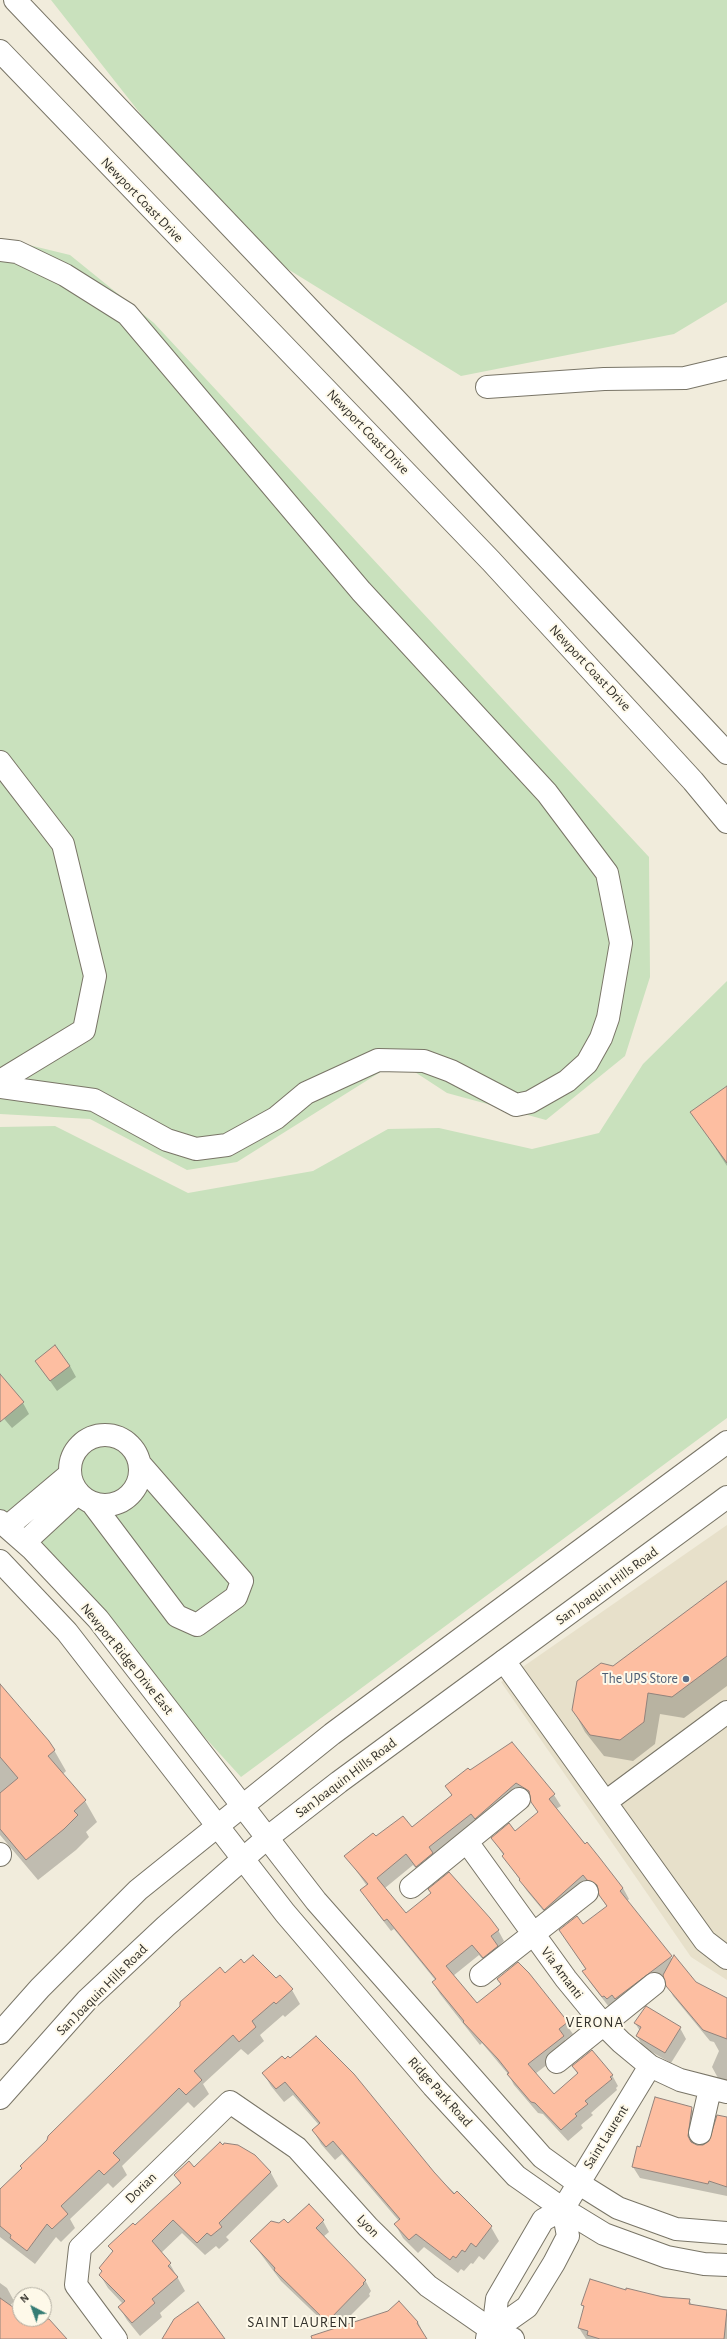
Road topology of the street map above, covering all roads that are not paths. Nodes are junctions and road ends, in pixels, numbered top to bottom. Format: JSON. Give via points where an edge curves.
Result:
{"nodes":[{"id":1,"x":15,"y":0,"type":"edge"},
{"id":2,"x":0,"y":51,"type":"edge"},
{"id":3,"x":0,"y":250,"type":"edge"},
{"id":4,"x":727,"y":368,"type":"edge"},
{"id":5,"x":487,"y":387,"type":"dead end"},
{"id":6,"x":727,"y":753,"type":"edge"},
{"id":7,"x":0,"y":762,"type":"edge"},
{"id":8,"x":727,"y":822,"type":"edge"},
{"id":9,"x":0,"y":1081,"type":"edge"},
{"id":10,"x":0,"y":1087,"type":"edge"},
{"id":11,"x":727,"y":1442,"type":"edge"},
{"id":12,"x":140,"y":1464,"type":"junction"},
{"id":13,"x":80,"y":1490,"type":"junction"},
{"id":14,"x":727,"y":1498,"type":"edge"},
{"id":15,"x":4,"y":1524,"type":"edge"},
{"id":16,"x":25,"y":1542,"type":"junction"},
{"id":17,"x":0,"y":1561,"type":"edge"},
{"id":18,"x":504,"y":1661,"type":"junction"},
{"id":19,"x":727,"y":1712,"type":"edge"},
{"id":20,"x":519,"y":1799,"type":"dead end"},
{"id":21,"x":607,"y":1802,"type":"junction"},
{"id":22,"x":243,"y":1806,"type":"junction"},
{"id":23,"x":219,"y":1826,"type":"junction"},
{"id":24,"x":267,"y":1838,"type":"junction"},
{"id":25,"x":467,"y":1842,"type":"junction"},
{"id":26,"x":243,"y":1858,"type":"junction"},
{"id":27,"x":411,"y":1887,"type":"dead end"},
{"id":28,"x":587,"y":1892,"type":"dead end"},
{"id":29,"x":533,"y":1934,"type":"junction"},
{"id":30,"x":727,"y":1958,"type":"edge"},
{"id":31,"x":481,"y":1975,"type":"dead end"},
{"id":32,"x":654,"y":1984,"type":"dead end"},
{"id":33,"x":603,"y":2024,"type":"junction"},
{"id":34,"x":0,"y":2032,"type":"edge"},
{"id":35,"x":557,"y":2062,"type":"dead end"},
{"id":36,"x":650,"y":2066,"type":"junction"},
{"id":37,"x":718,"y":2091,"type":"edge"},
{"id":38,"x":0,"y":2098,"type":"edge"},
{"id":39,"x":230,"y":2102,"type":"joint"},
{"id":40,"x":700,"y":2132,"type":"dead end"},
{"id":41,"x":578,"y":2183,"type":"junction"},
{"id":42,"x":563,"y":2209,"type":"junction"},
{"id":43,"x":727,"y":2233,"type":"edge"},
{"id":44,"x":727,"y":2265,"type":"edge"},
{"id":45,"x":490,"y":2335,"type":"edge"},
{"id":46,"x":116,"y":2339,"type":"edge"},
{"id":47,"x":514,"y":2339,"type":"edge"}],
"edges":[{"from":1,"to":6,"type":"main road","via":[[397,401]]},
{"from":2,"to":8,"type":"main road","name":"Newport Coast Drive","via":[[491,561],[693,781]]},
{"from":3,"to":10,"type":"main road","via":[[17,252],[65,275],[127,314],[361,591],[547,793],[607,873],[621,943],[608,1018],[601,1038],[586,1062],[567,1081],[530,1102],[516,1105],[451,1071],[424,1061],[378,1060],[306,1093],[276,1118],[227,1145],[196,1149],[167,1140],[94,1100]]},
{"from":4,"to":5,"type":"main road","via":[[684,378],[604,379]]},
{"from":7,"to":9,"type":"main road","via":[[63,844],[95,976],[84,1030]]},
{"from":11,"to":22,"type":"main road","via":[[332,1734]]},
{"from":12,"to":13,"type":"main road","via":[[139,1479],[132,1492],[121,1502],[106,1506]]},
{"from":12,"to":13,"type":"main road","via":[[135,1451],[126,1441],[100,1435],[87,1440],[77,1448],[71,1460]]},
{"from":12,"to":13,"type":"main road","via":[[242,1582],[236,1597],[197,1625],[176,1616]]},
{"from":13,"to":15,"type":"main road"},
{"from":13,"to":16,"type":"main road"},
{"from":14,"to":18,"type":"main road","name":"San Joaquin Hills Road"},
{"from":15,"to":16,"type":"main road","name":"Newport Ridge Drive East"},
{"from":16,"to":22,"type":"main road","name":"Newport Ridge Drive East","via":[[98,1619]]},
{"from":17,"to":23,"type":"main road","via":[[67,1632]]},
{"from":18,"to":21,"type":"main road"},
{"from":18,"to":24,"type":"main road","name":"San Joaquin Hills Road"},
{"from":19,"to":21,"type":"main road"},
{"from":20,"to":25,"type":"main road"},
{"from":21,"to":30,"type":"main road","via":[[705,1941]]},
{"from":22,"to":23,"type":"main road"},
{"from":22,"to":24,"type":"main road"},
{"from":23,"to":26,"type":"main road","name":"Ridge Park Road"},
{"from":23,"to":34,"type":"main road","via":[[138,1890]]},
{"from":24,"to":26,"type":"main road","name":"San Joaquin Hills Road"},
{"from":24,"to":41,"type":"main road","via":[[316,1901],[542,2157]]},
{"from":25,"to":27,"type":"main road"},
{"from":25,"to":29,"type":"main road","name":"Via Amanti"},
{"from":26,"to":38,"type":"main road","name":"San Joaquin Hills Road","via":[[87,2000]]},
{"from":26,"to":42,"type":"main road","name":"Ridge Park Road","via":[[285,1913],[433,2086],[516,2176]]},
{"from":28,"to":29,"type":"main road"},
{"from":29,"to":31,"type":"main road"},
{"from":29,"to":33,"type":"main road","name":"Via Amanti","via":[[566,1980]]},
{"from":32,"to":33,"type":"main road"},
{"from":33,"to":35,"type":"main road"},
{"from":33,"to":36,"type":"main road","name":"Via Amanti"},
{"from":36,"to":37,"type":"main road","name":"Via Amanti","via":[[680,2080]]},
{"from":36,"to":41,"type":"main road","name":"Saint Laurent"},
{"from":37,"to":40,"type":"main road"},
{"from":39,"to":45,"type":"main road","name":"Lyon","via":[[297,2148],[368,2227],[428,2286]]},
{"from":39,"to":46,"type":"main road","name":"Dorian","via":[[80,2248],[76,2285]]},
{"from":41,"to":42,"type":"main road","name":"Saint Laurent"},
{"from":41,"to":43,"type":"main road","via":[[618,2208],[676,2230]]},
{"from":42,"to":44,"type":"main road","name":"Ridge Park Road","via":[[604,2234],[667,2257],[704,2264]]},
{"from":42,"to":45,"type":"main road","via":[[543,2220],[497,2299]]},
{"from":42,"to":45,"type":"main road","via":[[568,2236],[554,2263],[527,2307]]},
{"from":45,"to":47,"type":"main road","name":"Lyon"}]}
